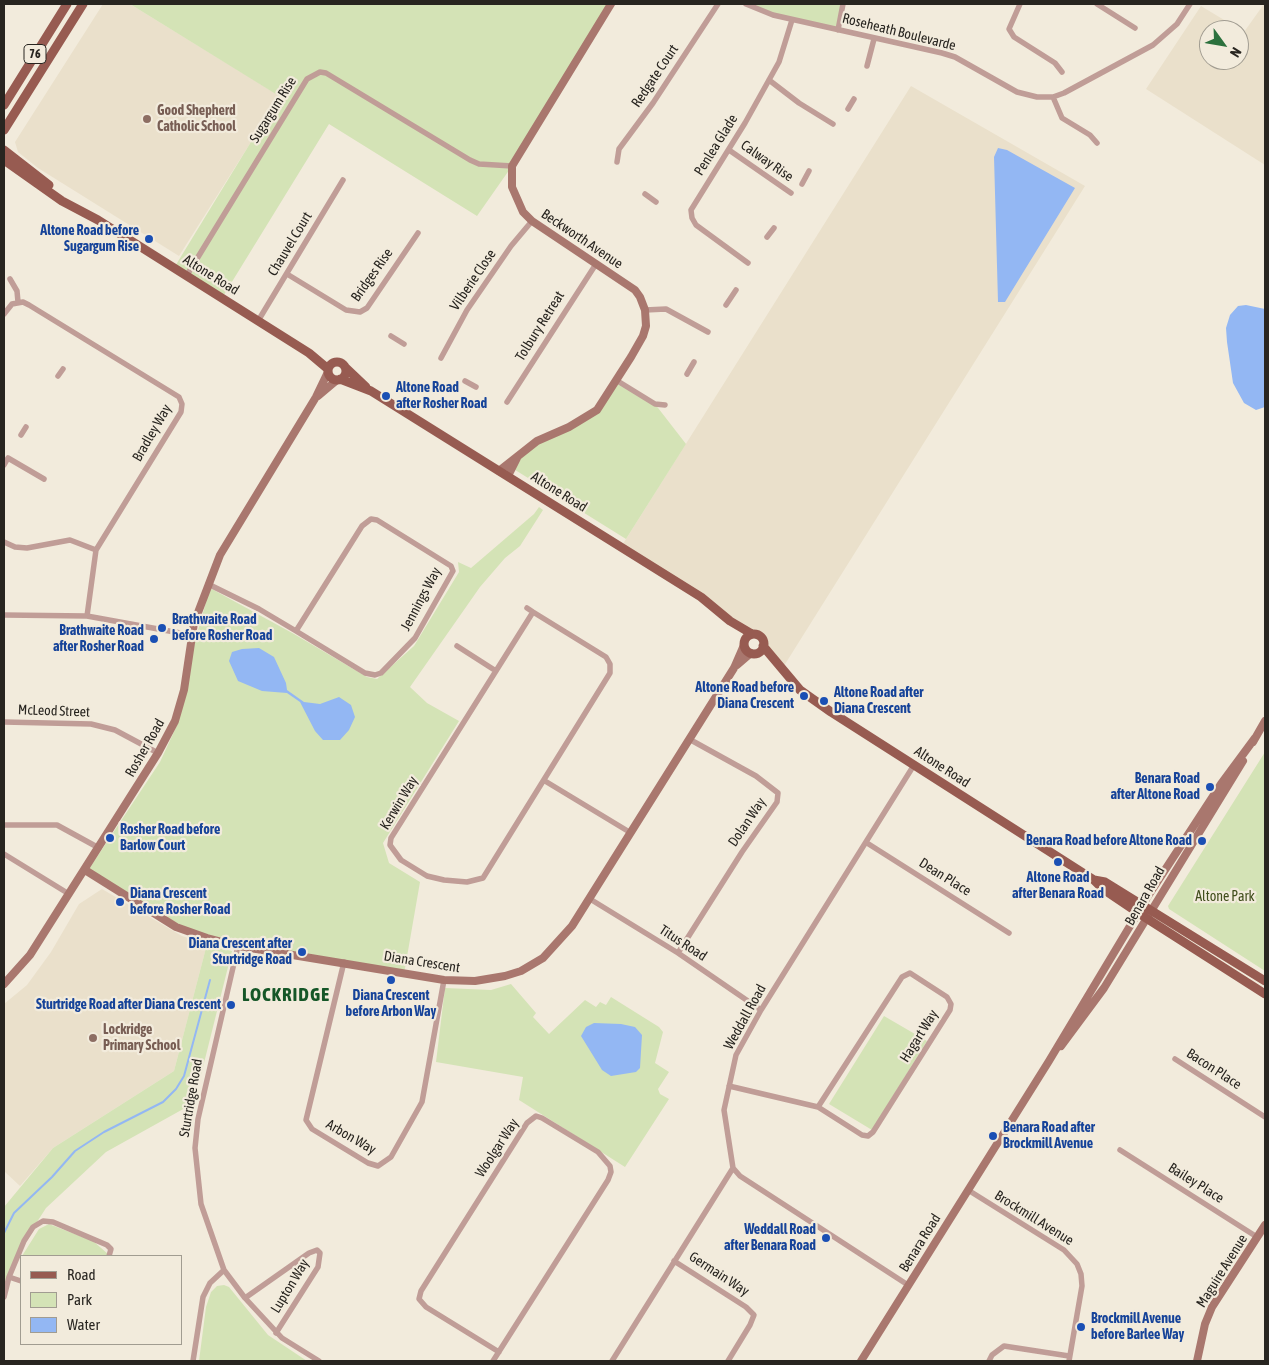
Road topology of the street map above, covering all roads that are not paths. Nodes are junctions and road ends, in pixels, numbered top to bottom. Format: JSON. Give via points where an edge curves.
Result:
{"nodes":[{"id":1,"x":67,"y":4,"type":"edge"},
{"id":2,"x":83,"y":4,"type":"edge"},
{"id":3,"x":611,"y":4,"type":"edge"},
{"id":4,"x":718,"y":4,"type":"edge"},
{"id":5,"x":746,"y":4,"type":"edge"},
{"id":6,"x":843,"y":4,"type":"edge"},
{"id":7,"x":1020,"y":4,"type":"edge"},
{"id":8,"x":1097,"y":4,"type":"edge"},
{"id":9,"x":1190,"y":4,"type":"edge"},
{"id":10,"x":792,"y":20,"type":"junction"},
{"id":11,"x":1134,"y":28,"type":"dead end"},
{"id":12,"x":838,"y":30,"type":"junction"},
{"id":13,"x":874,"y":39,"type":"junction"},
{"id":14,"x":867,"y":66,"type":"dead end"},
{"id":15,"x":1062,"y":72,"type":"dead end"},
{"id":16,"x":769,"y":80,"type":"junction"},
{"id":17,"x":1053,"y":97,"type":"junction"},
{"id":18,"x":854,"y":100,"type":"dead end"},
{"id":19,"x":4,"y":105,"type":"edge"},
{"id":20,"x":848,"y":109,"type":"dead end"},
{"id":21,"x":833,"y":124,"type":"dead end"},
{"id":22,"x":4,"y":130,"type":"edge"},
{"id":23,"x":1097,"y":142,"type":"dead end"},
{"id":24,"x":4,"y":150,"type":"edge"},
{"id":25,"x":729,"y":150,"type":"junction"},
{"id":26,"x":4,"y":160,"type":"edge"},
{"id":27,"x":617,"y":162,"type":"dead end"},
{"id":28,"x":512,"y":166,"type":"junction"},
{"id":29,"x":809,"y":171,"type":"dead end"},
{"id":30,"x":344,"y":180,"type":"dead end"},
{"id":31,"x":802,"y":184,"type":"dead end"},
{"id":32,"x":791,"y":193,"type":"dead end"},
{"id":33,"x":645,"y":194,"type":"dead end"},
{"id":34,"x":656,"y":202,"type":"dead end"},
{"id":35,"x":98,"y":220,"type":"junction"},
{"id":36,"x":532,"y":221,"type":"junction"},
{"id":37,"x":774,"y":228,"type":"dead end"},
{"id":38,"x":418,"y":232,"type":"dead end"},
{"id":39,"x":768,"y":237,"type":"dead end"},
{"id":40,"x":748,"y":263,"type":"dead end"},
{"id":41,"x":596,"y":264,"type":"junction"},
{"id":42,"x":287,"y":274,"type":"junction"},
{"id":43,"x":187,"y":275,"type":"junction"},
{"id":44,"x":10,"y":279,"type":"dead end"},
{"id":45,"x":736,"y":290,"type":"dead end"},
{"id":46,"x":18,"y":302,"type":"junction"},
{"id":47,"x":726,"y":305,"type":"dead end"},
{"id":48,"x":645,"y":310,"type":"junction"},
{"id":49,"x":4,"y":314,"type":"edge"},
{"id":50,"x":258,"y":321,"type":"junction"},
{"id":51,"x":708,"y":332,"type":"dead end"},
{"id":52,"x":391,"y":336,"type":"dead end"},
{"id":53,"x":404,"y":344,"type":"dead end"},
{"id":54,"x":309,"y":353,"type":"junction"},
{"id":55,"x":441,"y":358,"type":"dead end"},
{"id":56,"x":335,"y":362,"type":"junction"},
{"id":57,"x":694,"y":362,"type":"dead end"},
{"id":58,"x":346,"y":368,"type":"junction"},
{"id":59,"x":63,"y":369,"type":"dead end"},
{"id":60,"x":328,"y":370,"type":"junction"},
{"id":61,"x":687,"y":374,"type":"dead end"},
{"id":62,"x":58,"y":376,"type":"dead end"},
{"id":63,"x":339,"y":379,"type":"junction"},
{"id":64,"x":465,"y":380,"type":"dead end"},
{"id":65,"x":616,"y":380,"type":"junction"},
{"id":66,"x":476,"y":387,"type":"dead end"},
{"id":67,"x":371,"y":391,"type":"junction"},
{"id":68,"x":316,"y":397,"type":"junction"},
{"id":69,"x":507,"y":402,"type":"dead end"},
{"id":70,"x":665,"y":405,"type":"dead end"},
{"id":71,"x":26,"y":427,"type":"dead end"},
{"id":72,"x":22,"y":435,"type":"dead end"},
{"id":73,"x":516,"y":458,"type":"junction"},
{"id":74,"x":4,"y":465,"type":"edge"},
{"id":75,"x":499,"y":471,"type":"junction"},
{"id":76,"x":508,"y":476,"type":"junction"},
{"id":77,"x":44,"y":479,"type":"dead end"},
{"id":78,"x":4,"y":542,"type":"edge"},
{"id":79,"x":96,"y":550,"type":"junction"},
{"id":80,"x":208,"y":584,"type":"junction"},
{"id":81,"x":527,"y":608,"type":"dead end"},
{"id":82,"x":533,"y":612,"type":"junction"},
{"id":83,"x":4,"y":616,"type":"edge"},
{"id":84,"x":87,"y":616,"type":"junction"},
{"id":85,"x":730,"y":621,"type":"junction"},
{"id":86,"x":296,"y":631,"type":"junction"},
{"id":87,"x":752,"y":634,"type":"junction"},
{"id":88,"x":191,"y":635,"type":"junction"},
{"id":89,"x":744,"y":644,"type":"junction"},
{"id":90,"x":456,"y":646,"type":"dead end"},
{"id":91,"x":757,"y":651,"type":"junction"},
{"id":92,"x":734,"y":668,"type":"junction"},
{"id":93,"x":496,"y":671,"type":"junction"},
{"id":94,"x":1265,"y":721,"type":"edge"},
{"id":95,"x":4,"y":722,"type":"edge"},
{"id":96,"x":1255,"y":738,"type":"junction"},
{"id":97,"x":689,"y":739,"type":"junction"},
{"id":98,"x":158,"y":753,"type":"junction"},
{"id":99,"x":914,"y":765,"type":"junction"},
{"id":100,"x":545,"y":781,"type":"junction"},
{"id":101,"x":4,"y":825,"type":"edge"},
{"id":102,"x":631,"y":833,"type":"junction"},
{"id":103,"x":867,"y":843,"type":"junction"},
{"id":104,"x":99,"y":848,"type":"junction"},
{"id":105,"x":4,"y":854,"type":"edge"},
{"id":106,"x":85,"y":870,"type":"junction"},
{"id":107,"x":1094,"y":880,"type":"junction"},
{"id":108,"x":69,"y":894,"type":"junction"},
{"id":109,"x":590,"y":899,"type":"junction"},
{"id":110,"x":1143,"y":904,"type":"junction"},
{"id":111,"x":1151,"y":909,"type":"junction"},
{"id":112,"x":1138,"y":912,"type":"junction"},
{"id":113,"x":1146,"y":918,"type":"junction"},
{"id":114,"x":1009,"y":933,"type":"dead end"},
{"id":115,"x":238,"y":946,"type":"junction"},
{"id":116,"x":678,"y":953,"type":"junction"},
{"id":117,"x":344,"y":962,"type":"junction"},
{"id":118,"x":444,"y":980,"type":"junction"},
{"id":119,"x":1265,"y":981,"type":"edge"},
{"id":120,"x":4,"y":984,"type":"edge"},
{"id":121,"x":1265,"y":994,"type":"edge"},
{"id":122,"x":761,"y":1010,"type":"junction"},
{"id":123,"x":1175,"y":1058,"type":"dead end"},
{"id":124,"x":1049,"y":1061,"type":"junction"},
{"id":125,"x":729,"y":1086,"type":"junction"},
{"id":126,"x":818,"y":1107,"type":"junction"},
{"id":127,"x":1265,"y":1117,"type":"edge"},
{"id":128,"x":1120,"y":1150,"type":"dead end"},
{"id":129,"x":733,"y":1168,"type":"junction"},
{"id":130,"x":968,"y":1190,"type":"junction"},
{"id":131,"x":1265,"y":1225,"type":"edge"},
{"id":132,"x":1258,"y":1237,"type":"junction"},
{"id":133,"x":109,"y":1255,"type":"edge"},
{"id":134,"x":674,"y":1261,"type":"junction"},
{"id":135,"x":224,"y":1270,"type":"junction"},
{"id":136,"x":9,"y":1277,"type":"junction"},
{"id":137,"x":20,"y":1281,"type":"edge"},
{"id":138,"x":908,"y":1285,"type":"junction"},
{"id":139,"x":4,"y":1296,"type":"edge"},
{"id":140,"x":245,"y":1298,"type":"junction"},
{"id":141,"x":276,"y":1333,"type":"junction"},
{"id":142,"x":499,"y":1352,"type":"junction"},
{"id":143,"x":1069,"y":1359,"type":"edge"},
{"id":144,"x":192,"y":1361,"type":"edge"},
{"id":145,"x":319,"y":1361,"type":"edge"},
{"id":146,"x":493,"y":1361,"type":"edge"},
{"id":147,"x":612,"y":1361,"type":"edge"},
{"id":148,"x":728,"y":1361,"type":"edge"},
{"id":149,"x":861,"y":1361,"type":"edge"},
{"id":150,"x":989,"y":1361,"type":"edge"},
{"id":151,"x":1197,"y":1361,"type":"edge"}],
"edges":[{"from":1,"to":19,"type":"main road","number":"76"},
{"from":2,"to":22,"type":"main road","number":"76"},
{"from":3,"to":28,"type":"street"},
{"from":4,"to":27,"type":"street","name":"Redgate Court","via":[[619,149]]},
{"from":5,"to":10,"type":"street","name":"Roseheath Boulevarde"},
{"from":6,"to":12,"type":"street"},
{"from":7,"to":15,"type":"street","via":[[1009,29],[1014,37],[1055,63]]},
{"from":8,"to":11,"type":"street"},
{"from":9,"to":17,"type":"street","via":[[1177,24],[1153,46]]},
{"from":10,"to":12,"type":"street","name":"Roseheath Boulevarde"},
{"from":10,"to":16,"type":"street","name":"Penlea Glade","via":[[784,50]]},
{"from":12,"to":13,"type":"street","name":"Roseheath Boulevarde"},
{"from":13,"to":14,"type":"street"},
{"from":13,"to":17,"type":"street","name":"Roseheath Boulevarde","via":[[955,57],[1017,92]]},
{"from":16,"to":21,"type":"street"},
{"from":16,"to":25,"type":"street","name":"Penlea Glade"},
{"from":17,"to":23,"type":"street","via":[[1062,118]]},
{"from":18,"to":20,"type":"street"},
{"from":24,"to":35,"type":"main road","name":"Altone Road"},
{"from":25,"to":32,"type":"street","name":"Calway Rise"},
{"from":25,"to":40,"type":"street","name":"Penlea Glade","via":[[691,215],[696,225]]},
{"from":26,"to":35,"type":"main road","name":"Altone Road","via":[[52,194]]},
{"from":28,"to":36,"type":"street","name":"Beckworth Avenue","via":[[516,201]]},
{"from":28,"to":43,"type":"street","name":"Sugargum Rise","via":[[479,164],[470,160],[326,72],[320,72],[308,79]]},
{"from":29,"to":31,"type":"street"},
{"from":30,"to":42,"type":"street","name":"Chauvel Court"},
{"from":33,"to":34,"type":"street"},
{"from":35,"to":43,"type":"main road","name":"Altone Road"},
{"from":36,"to":41,"type":"street","name":"Beckworth Avenue"},
{"from":36,"to":55,"type":"street","name":"Vilberie Close","via":[[467,310]]},
{"from":37,"to":39,"type":"street"},
{"from":38,"to":42,"type":"street","name":"Bridges Rise","via":[[367,308],[360,312],[346,310]]},
{"from":41,"to":48,"type":"street","name":"Beckworth Avenue","via":[[635,290]]},
{"from":41,"to":69,"type":"street","name":"Tolbury Retreat"},
{"from":42,"to":50,"type":"street","name":"Chauvel Court"},
{"from":43,"to":50,"type":"main road","name":"Altone Road"},
{"from":44,"to":46,"type":"street","via":[[17,291]]},
{"from":45,"to":47,"type":"street"},
{"from":46,"to":49,"type":"street"},
{"from":46,"to":79,"type":"street","name":"Bradley Way","via":[[29,304],[179,398],[182,404],[181,412]]},
{"from":48,"to":51,"type":"street","via":[[666,309]]},
{"from":48,"to":65,"type":"street","via":[[643,336]]},
{"from":50,"to":54,"type":"main road","name":"Altone Road"},
{"from":52,"to":53,"type":"street"},
{"from":54,"to":56,"type":"main road","name":"Altone Road"},
{"from":54,"to":60,"type":"main road","name":"Altone Road"},
{"from":56,"to":58,"type":"main road"},
{"from":56,"to":60,"type":"main road"},
{"from":57,"to":61,"type":"street"},
{"from":58,"to":63,"type":"main road","via":[[345,375]]},
{"from":58,"to":67,"type":"main road","name":"Altone Road"},
{"from":59,"to":62,"type":"street"},
{"from":60,"to":63,"type":"main road","via":[[331,377]]},
{"from":60,"to":68,"type":"street","name":"Rosher Road"},
{"from":63,"to":67,"type":"main road","name":"Altone Road"},
{"from":63,"to":68,"type":"street","name":"Rosher Road"},
{"from":64,"to":66,"type":"street"},
{"from":65,"to":70,"type":"street","via":[[655,404]]},
{"from":65,"to":73,"type":"street","via":[[602,404],[590,416],[537,440]]},
{"from":67,"to":75,"type":"main road","name":"Altone Road"},
{"from":68,"to":80,"type":"street","name":"Rosher Road","via":[[220,555]]},
{"from":71,"to":72,"type":"street"},
{"from":73,"to":75,"type":"street"},
{"from":73,"to":76,"type":"street"},
{"from":74,"to":77,"type":"street","via":[[8,458]]},
{"from":75,"to":76,"type":"main road","name":"Altone Road"},
{"from":76,"to":85,"type":"main road","name":"Altone Road","via":[[701,597]]},
{"from":78,"to":79,"type":"street","via":[[27,548],[70,540]]},
{"from":79,"to":84,"type":"street","name":"Bradley Way"},
{"from":80,"to":86,"type":"street","name":"Jennings Way","via":[[259,608]]},
{"from":80,"to":88,"type":"street","name":"Rosher Road"},
{"from":81,"to":82,"type":"street","name":"Kerwin Way"},
{"from":82,"to":93,"type":"street","name":"Kerwin Way"},
{"from":82,"to":100,"type":"street","name":"Kerwin Way","via":[[606,657],[610,664],[605,684]]},
{"from":83,"to":84,"type":"street"},
{"from":84,"to":88,"type":"street"},
{"from":85,"to":87,"type":"main road","name":"Altone Road"},
{"from":85,"to":89,"type":"main road","name":"Altone Road"},
{"from":86,"to":86,"type":"street","name":"Jennings Way","via":[[366,521],[377,520],[453,571],[416,638],[380,673],[365,673]]},
{"from":87,"to":89,"type":"main road","via":[[746,637]]},
{"from":87,"to":91,"type":"main road","via":[[761,637]]},
{"from":88,"to":98,"type":"street","name":"Rosher Road","via":[[184,690],[175,721]]},
{"from":89,"to":91,"type":"main road","via":[[746,650]]},
{"from":89,"to":92,"type":"street","name":"Diana Crescent"},
{"from":90,"to":93,"type":"street"},
{"from":91,"to":92,"type":"street","name":"Diana Crescent"},
{"from":91,"to":99,"type":"main road","name":"Altone Road","via":[[782,669],[813,700]]},
{"from":92,"to":97,"type":"street","name":"Diana Crescent"},
{"from":93,"to":100,"type":"street","name":"Kerwin Way","via":[[390,845],[401,860],[427,876],[444,880],[483,878]]},
{"from":94,"to":96,"type":"street","name":"Benara Road"},
{"from":95,"to":98,"type":"street","name":"McLeod Street","via":[[91,724],[114,730]]},
{"from":96,"to":110,"type":"street","name":"Benara Road"},
{"from":96,"to":111,"type":"street","name":"Benara Road","via":[[1231,783]]},
{"from":97,"to":102,"type":"street","name":"Diana Crescent"},
{"from":97,"to":116,"type":"street","name":"Dolan Way","via":[[756,776],[778,794],[777,802]]},
{"from":98,"to":104,"type":"street","name":"Rosher Road"},
{"from":99,"to":103,"type":"street","name":"Weddall Road"},
{"from":99,"to":107,"type":"main road","name":"Altone Road"},
{"from":100,"to":102,"type":"street"},
{"from":101,"to":104,"type":"street","via":[[57,825]]},
{"from":102,"to":109,"type":"street","name":"Diana Crescent"},
{"from":103,"to":114,"type":"street","name":"Dean Place"},
{"from":103,"to":122,"type":"street","name":"Weddall Road"},
{"from":104,"to":106,"type":"street","name":"Rosher Road"},
{"from":105,"to":108,"type":"street"},
{"from":106,"to":108,"type":"street","name":"Rosher Road"},
{"from":106,"to":115,"type":"street","name":"Diana Crescent","via":[[176,927]]},
{"from":107,"to":110,"type":"main road","name":"Altone Road","via":[[1105,882]]},
{"from":107,"to":112,"type":"main road","name":"Altone Road"},
{"from":108,"to":120,"type":"street","name":"Rosher Road","via":[[30,955]]},
{"from":109,"to":116,"type":"street","name":"Titus Road"},
{"from":109,"to":118,"type":"street","name":"Diana Crescent","via":[[559,942],[543,958],[521,970],[488,980]]},
{"from":110,"to":111,"type":"main road","name":"Altone Road"},
{"from":110,"to":112,"type":"street","name":"Benara Road"},
{"from":111,"to":113,"type":"street","name":"Benara Road"},
{"from":111,"to":119,"type":"main road","name":"Altone Road"},
{"from":112,"to":113,"type":"main road","name":"Altone Road"},
{"from":112,"to":124,"type":"street","name":"Benara Road"},
{"from":113,"to":121,"type":"main road","name":"Altone Road"},
{"from":113,"to":124,"type":"street","name":"Benara Road","via":[[1104,988]]},
{"from":115,"to":117,"type":"street","name":"Diana Crescent"},
{"from":115,"to":135,"type":"street","name":"Sturtridge Road","via":[[198,1119],[195,1148],[201,1204]]},
{"from":116,"to":122,"type":"street","name":"Titus Road"},
{"from":117,"to":118,"type":"street","name":"Diana Crescent"},
{"from":117,"to":118,"type":"street","name":"Arbon Way","via":[[306,1120],[312,1129],[378,1166],[391,1157],[422,1102]]},
{"from":122,"to":125,"type":"street","name":"Weddall Road","via":[[736,1055]]},
{"from":123,"to":127,"type":"street","name":"Bacon Place"},
{"from":124,"to":130,"type":"street","name":"Benara Road"},
{"from":125,"to":126,"type":"street","name":"Hagart Way"},
{"from":125,"to":129,"type":"street","name":"Weddall Road","via":[[724,1110]]},
{"from":126,"to":126,"type":"street","name":"Hagart Way","via":[[902,977],[910,974],[947,997],[950,1010],[873,1132],[868,1136],[862,1135]]},
{"from":128,"to":132,"type":"street","name":"Bailey Place"},
{"from":129,"to":134,"type":"street","name":"Germain Way"},
{"from":129,"to":138,"type":"street","via":[[740,1176]]},
{"from":130,"to":138,"type":"street","name":"Benara Road"},
{"from":130,"to":143,"type":"street","name":"Brockmill Avenue","via":[[1064,1250],[1077,1264],[1082,1286]]},
{"from":131,"to":132,"type":"street","name":"Maguire Avenue"},
{"from":132,"to":151,"type":"street","name":"Maguire Avenue","via":[[1212,1307]]},
{"from":133,"to":136,"type":"street","via":[[107,1245],[53,1222],[43,1222],[33,1227],[24,1241]]},
{"from":134,"to":147,"type":"street","name":"Germain Way"},
{"from":134,"to":148,"type":"street","name":"Germain Way","via":[[754,1315]]},
{"from":135,"to":140,"type":"street","name":"Sturtridge Road"},
{"from":135,"to":144,"type":"street","via":[[210,1283],[203,1296]]},
{"from":136,"to":137,"type":"street"},
{"from":136,"to":139,"type":"street"},
{"from":138,"to":149,"type":"street","name":"Benara Road"},
{"from":140,"to":141,"type":"street","name":"Sturtridge Road"},
{"from":140,"to":141,"type":"street","name":"Lupton Way","via":[[309,1253],[320,1252],[318,1267]]},
{"from":141,"to":145,"type":"street","name":"Sturtridge Road"},
{"from":142,"to":142,"type":"street","name":"Woolgar Way","via":[[610,1172],[610,1166],[598,1152],[536,1116],[527,1123],[419,1299],[426,1307]]},
{"from":142,"to":146,"type":"street","name":"Woolgar Way"},
{"from":143,"to":150,"type":"street","via":[[1004,1346]]}]}
